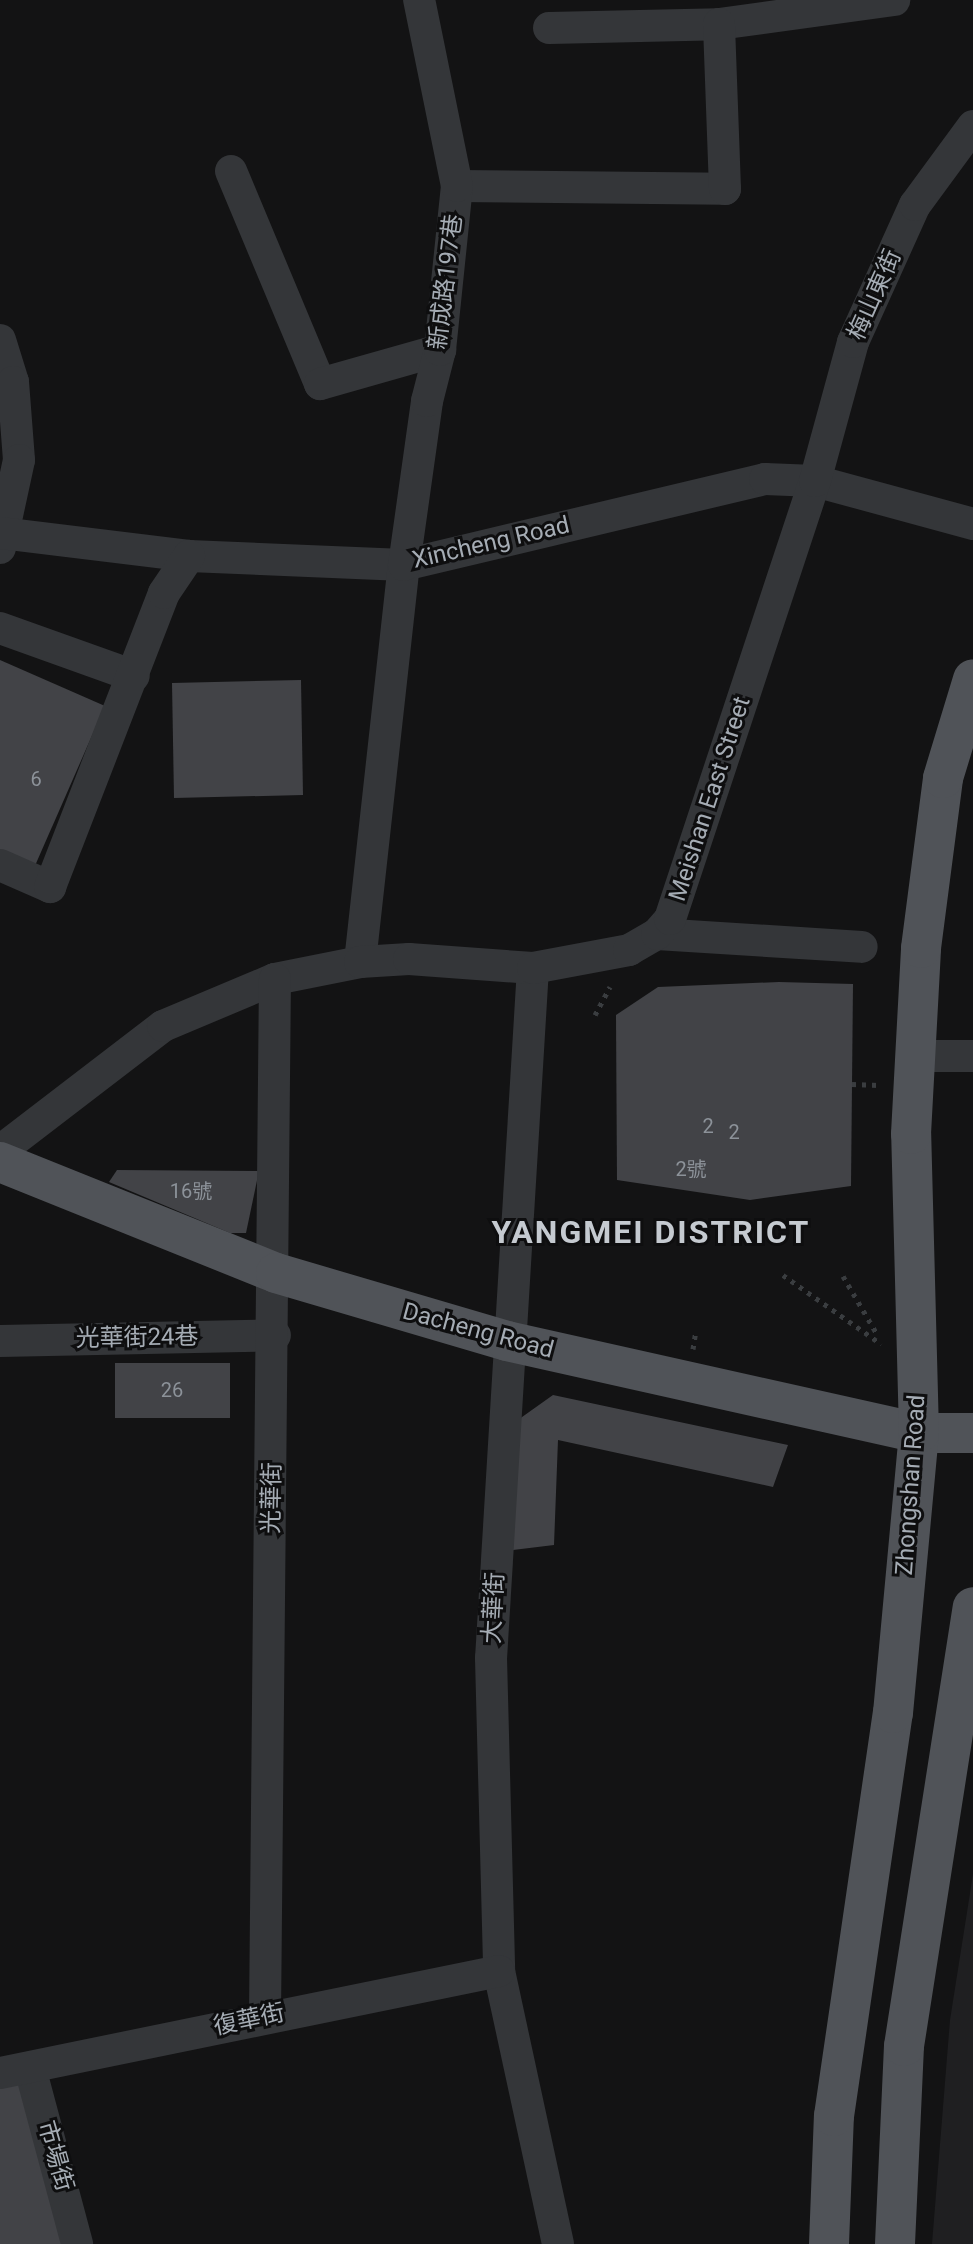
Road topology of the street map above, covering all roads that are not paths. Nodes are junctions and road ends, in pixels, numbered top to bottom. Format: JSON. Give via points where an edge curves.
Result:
{"nodes":[{"id":1,"x":419,"y":0,"type":"edge"},
{"id":2,"x":894,"y":0,"type":"edge"},
{"id":3,"x":719,"y":24,"type":"junction"},
{"id":4,"x":549,"y":28,"type":"dead end"},
{"id":5,"x":973,"y":126,"type":"edge"},
{"id":6,"x":231,"y":171,"type":"dead end"},
{"id":7,"x":457,"y":186,"type":"junction"},
{"id":8,"x":0,"y":340,"type":"edge"},
{"id":9,"x":440,"y":350,"type":"junction"},
{"id":10,"x":815,"y":481,"type":"junction"},
{"id":11,"x":973,"y":524,"type":"edge"},
{"id":12,"x":2,"y":539,"type":"edge"},
{"id":13,"x":189,"y":556,"type":"junction"},
{"id":14,"x":404,"y":565,"type":"junction"},
{"id":15,"x":0,"y":628,"type":"edge"},
{"id":16,"x":134,"y":676,"type":"junction"},
{"id":17,"x":973,"y":679,"type":"edge"},
{"id":18,"x":0,"y":865,"type":"edge"},
{"id":19,"x":657,"y":934,"type":"junction"},
{"id":20,"x":862,"y":947,"type":"dead end"},
{"id":21,"x":360,"y":962,"type":"junction"},
{"id":22,"x":533,"y":968,"type":"junction"},
{"id":23,"x":275,"y":979,"type":"junction"},
{"id":24,"x":973,"y":1056,"type":"edge"},
{"id":25,"x":901,"y":1071,"type":"junction"},
{"id":26,"x":0,"y":1151,"type":"edge"},
{"id":27,"x":0,"y":1162,"type":"edge"},
{"id":28,"x":276,"y":1273,"type":"junction"},
{"id":29,"x":275,"y":1335,"type":"junction"},
{"id":30,"x":0,"y":1341,"type":"edge"},
{"id":31,"x":507,"y":1341,"type":"junction"},
{"id":32,"x":919,"y":1433,"type":"junction"},
{"id":33,"x":973,"y":1433,"type":"edge"},
{"id":34,"x":973,"y":1607,"type":"edge"},
{"id":35,"x":499,"y":1971,"type":"junction"},
{"id":36,"x":265,"y":2016,"type":"junction"},
{"id":37,"x":15,"y":2070,"type":"edge"},
{"id":38,"x":75,"y":2231,"type":"edge"},
{"id":39,"x":558,"y":2244,"type":"edge"},
{"id":40,"x":829,"y":2244,"type":"edge"},
{"id":41,"x":895,"y":2244,"type":"edge"}],
"edges":[{"from":1,"to":7,"type":"street","name":"新成路197巷"},
{"from":2,"to":3,"type":"street"},
{"from":3,"to":4,"type":"street"},
{"from":3,"to":7,"type":"street","via":[[725,189]]},
{"from":5,"to":10,"type":"street","name":"梅山東街","via":[[915,205],[853,342]]},
{"from":6,"to":9,"type":"street","via":[[320,384]]},
{"from":7,"to":9,"type":"street","name":"新成路197巷"},
{"from":8,"to":12,"type":"street","via":[[13,382],[19,460]]},
{"from":9,"to":14,"type":"street","name":"新成路197巷"},
{"from":10,"to":11,"type":"street","name":"Xincheng Road"},
{"from":10,"to":14,"type":"street","name":"Xincheng Road","via":[[765,479]]},
{"from":10,"to":19,"type":"street","name":"Meishan East Street","via":[[670,919]]},
{"from":12,"to":13,"type":"street","name":"Xincheng Road"},
{"from":13,"to":14,"type":"street","name":"Xincheng Road"},
{"from":13,"to":16,"type":"street","via":[[164,593]]},
{"from":14,"to":21,"type":"street","name":"新成路197巷"},
{"from":15,"to":16,"type":"street"},
{"from":16,"to":18,"type":"street","via":[[50,887]]},
{"from":17,"to":25,"type":"main road","name":"Zhongshan Road","via":[[943,778]]},
{"from":19,"to":20,"type":"street"},
{"from":19,"to":22,"type":"street","via":[[629,950]]},
{"from":21,"to":22,"type":"street","via":[[409,959]]},
{"from":21,"to":23,"type":"street"},
{"from":22,"to":31,"type":"street","name":"大華街"},
{"from":23,"to":26,"type":"street","via":[[163,1026]]},
{"from":23,"to":28,"type":"street","name":"光華街"},
{"from":24,"to":25,"type":"street"},
{"from":25,"to":32,"type":"main road","name":"Zhongshan Road"},
{"from":27,"to":28,"type":"main road","name":"Dacheng Road"},
{"from":28,"to":29,"type":"street","name":"光華街"},
{"from":28,"to":31,"type":"main road","name":"Dacheng Road"},
{"from":29,"to":30,"type":"street","name":"光華街24巷"},
{"from":29,"to":36,"type":"street","name":"光華街"},
{"from":31,"to":32,"type":"main road","name":"Dacheng Road"},
{"from":31,"to":35,"type":"street","name":"大華街","via":[[491,1658]]},
{"from":32,"to":33,"type":"main road","name":"Dacheng Road"},
{"from":32,"to":40,"type":"main road","name":"Zhongshan Road","via":[[893,1713],[834,2116]]},
{"from":34,"to":41,"type":"main road","via":[[904,2046]]},
{"from":35,"to":36,"type":"street","name":"復華街"},
{"from":35,"to":39,"type":"street","name":"大華街"},
{"from":36,"to":37,"type":"street","name":"復華街"},
{"from":37,"to":38,"type":"street","name":"市場街"}]}
